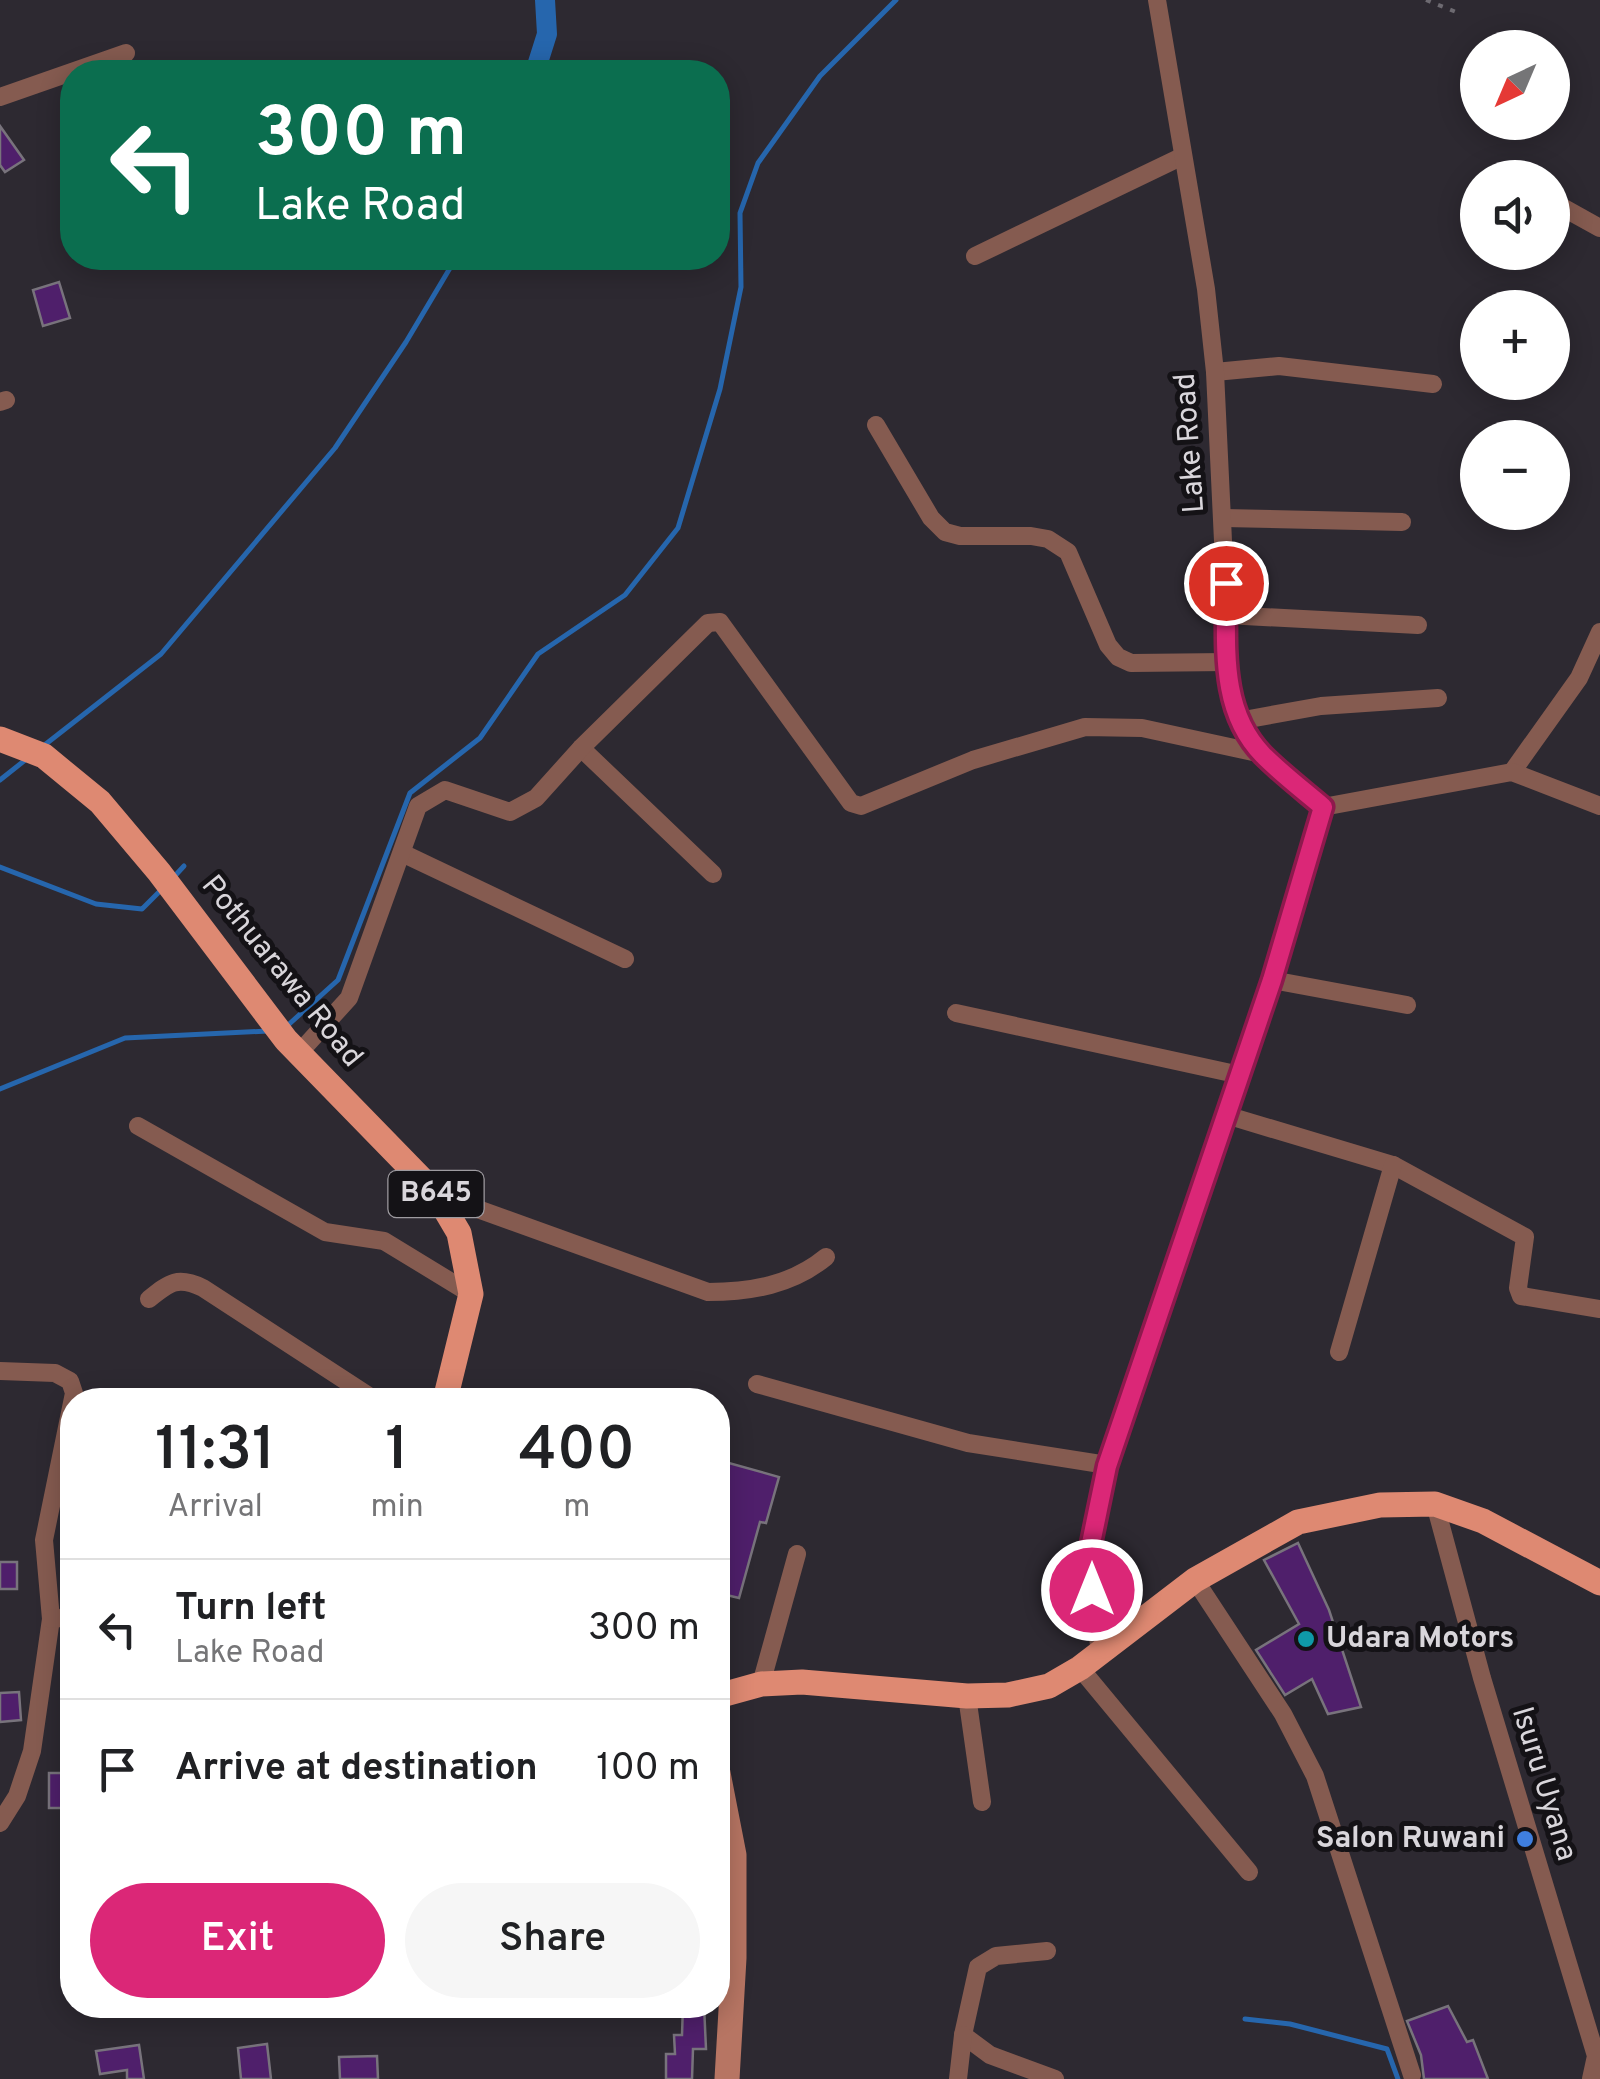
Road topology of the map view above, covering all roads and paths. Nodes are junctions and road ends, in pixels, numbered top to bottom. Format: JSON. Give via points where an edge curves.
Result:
{"nodes":[{"id":1,"x":1157,"y":0,"type":"edge"},
{"id":2,"x":1426,"y":0,"type":"edge"},
{"id":3,"x":1456,"y":12,"type":"dead end"},
{"id":4,"x":126,"y":53,"type":"dead end"},
{"id":5,"x":106,"y":60,"type":"edge"},
{"id":6,"x":60,"y":76,"type":"edge"},
{"id":7,"x":0,"y":97,"type":"edge"},
{"id":8,"x":1182,"y":156,"type":"junction"},
{"id":9,"x":1570,"y":211,"type":"edge"},
{"id":10,"x":1600,"y":228,"type":"edge"},
{"id":11,"x":975,"y":256,"type":"dead end"},
{"id":12,"x":1214,"y":372,"type":"junction"},
{"id":13,"x":1434,"y":384,"type":"dead end"},
{"id":14,"x":876,"y":425,"type":"dead end"},
{"id":15,"x":1224,"y":518,"type":"junction"},
{"id":16,"x":1402,"y":522,"type":"dead end"},
{"id":17,"x":1226,"y":615,"type":"junction"},
{"id":18,"x":1418,"y":624,"type":"dead end"},
{"id":19,"x":1600,"y":632,"type":"edge"},
{"id":20,"x":1226,"y":662,"type":"junction"},
{"id":21,"x":1438,"y":698,"type":"dead end"},
{"id":22,"x":1238,"y":721,"type":"junction"},
{"id":23,"x":10,"y":741,"type":"edge"},
{"id":24,"x":581,"y":748,"type":"junction"},
{"id":25,"x":1262,"y":754,"type":"junction"},
{"id":26,"x":1512,"y":772,"type":"junction"},
{"id":27,"x":1600,"y":806,"type":"edge"},
{"id":28,"x":1323,"y":807,"type":"junction"},
{"id":29,"x":402,"y":853,"type":"junction"},
{"id":30,"x":713,"y":874,"type":"dead end"},
{"id":31,"x":625,"y":959,"type":"dead end"},
{"id":32,"x":1272,"y":980,"type":"junction"},
{"id":33,"x":1407,"y":1005,"type":"dead end"},
{"id":34,"x":956,"y":1013,"type":"dead end"},
{"id":35,"x":293,"y":1046,"type":"junction"},
{"id":36,"x":1240,"y":1075,"type":"junction"},
{"id":37,"x":1226,"y":1115,"type":"junction"},
{"id":38,"x":138,"y":1126,"type":"dead end"},
{"id":39,"x":1393,"y":1165,"type":"junction"},
{"id":40,"x":436,"y":1194,"type":"junction"},
{"id":41,"x":826,"y":1257,"type":"dead end"},
{"id":42,"x":470,"y":1294,"type":"junction"},
{"id":43,"x":148,"y":1298,"type":"dead end"},
{"id":44,"x":1600,"y":1308,"type":"edge"},
{"id":45,"x":1339,"y":1352,"type":"dead end"},
{"id":46,"x":0,"y":1371,"type":"edge"},
{"id":47,"x":757,"y":1384,"type":"dead end"},
{"id":48,"x":72,"y":1388,"type":"edge"},
{"id":49,"x":356,"y":1388,"type":"edge"},
{"id":50,"x":448,"y":1388,"type":"edge"},
{"id":51,"x":60,"y":1462,"type":"edge"},
{"id":52,"x":1107,"y":1466,"type":"junction"},
{"id":53,"x":1435,"y":1504,"type":"junction"},
{"id":54,"x":797,"y":1554,"type":"dead end"},
{"id":55,"x":1195,"y":1580,"type":"junction"},
{"id":56,"x":1600,"y":1583,"type":"edge"},
{"id":57,"x":60,"y":1618,"type":"edge"},
{"id":58,"x":51,"y":1619,"type":"junction"},
{"id":59,"x":1090,"y":1660,"type":"junction"},
{"id":60,"x":761,"y":1684,"type":"junction"},
{"id":61,"x":730,"y":1693,"type":"edge"},
{"id":62,"x":966,"y":1696,"type":"junction"},
{"id":63,"x":982,"y":1802,"type":"dead end"},
{"id":64,"x":0,"y":1823,"type":"edge"},
{"id":65,"x":730,"y":1834,"type":"edge"},
{"id":66,"x":1248,"y":1872,"type":"dead end"},
{"id":67,"x":730,"y":1903,"type":"edge"},
{"id":68,"x":1047,"y":1951,"type":"dead end"},
{"id":69,"x":727,"y":2018,"type":"edge"},
{"id":70,"x":963,"y":2035,"type":"junction"},
{"id":71,"x":1412,"y":2076,"type":"dead end"},
{"id":72,"x":728,"y":2079,"type":"edge"},
{"id":73,"x":958,"y":2079,"type":"edge"},
{"id":74,"x":1055,"y":2079,"type":"edge"},
{"id":75,"x":1591,"y":2079,"type":"edge"}],
"edges":[{"from":1,"to":8,"type":"street","name":"Lake Road"},
{"from":2,"to":3,"type":"path"},
{"from":4,"to":5,"type":"street"},
{"from":6,"to":7,"type":"street"},
{"from":8,"to":11,"type":"street"},
{"from":8,"to":12,"type":"street","name":"Lake Road"},
{"from":9,"to":10,"type":"street"},
{"from":12,"to":13,"type":"street","via":[[1278,366]]},
{"from":12,"to":15,"type":"street","name":"Lake Road"},
{"from":14,"to":20,"type":"street","via":[[944,532],[1031,536],[1068,552],[1118,657],[1130,663]]},
{"from":15,"to":16,"type":"street"},
{"from":15,"to":17,"type":"street","name":"Lake Road"},
{"from":17,"to":18,"type":"street"},
{"from":17,"to":20,"type":"street","name":"Lake Road"},
{"from":19,"to":26,"type":"street","via":[[1579,678]]},
{"from":20,"to":22,"type":"street","name":"Lake Road"},
{"from":21,"to":22,"type":"street","via":[[1321,706]]},
{"from":22,"to":25,"type":"street","name":"Lake Road"},
{"from":23,"to":35,"type":"main road","name":"Pothuarawa Road","number":"B645","via":[[44,756],[100,802]]},
{"from":24,"to":25,"type":"street","via":[[708,623],[720,622],[852,804],[862,806],[972,760],[1085,727],[1142,728]]},
{"from":24,"to":29,"type":"street","via":[[536,798],[510,812],[444,790],[418,806]]},
{"from":24,"to":30,"type":"street"},
{"from":25,"to":28,"type":"street","name":"Lake Road"},
{"from":26,"to":27,"type":"street"},
{"from":26,"to":28,"type":"street"},
{"from":28,"to":32,"type":"street"},
{"from":29,"to":31,"type":"street"},
{"from":29,"to":35,"type":"street","via":[[349,998]]},
{"from":32,"to":33,"type":"street"},
{"from":32,"to":36,"type":"street"},
{"from":34,"to":36,"type":"street"},
{"from":35,"to":40,"type":"main road","name":"Pothuarawa Road","number":"B645"},
{"from":36,"to":37,"type":"street"},
{"from":37,"to":39,"type":"street"},
{"from":37,"to":52,"type":"street"},
{"from":38,"to":42,"type":"street","via":[[326,1232],[384,1242]]},
{"from":39,"to":44,"type":"street","via":[[1526,1237],[1521,1296]]},
{"from":39,"to":45,"type":"street"},
{"from":40,"to":41,"type":"street","via":[[708,1292],[750,1292],[810,1270]]},
{"from":40,"to":42,"type":"main road","name":"Pothuarawa Road","number":"B645","via":[[458,1233]]},
{"from":42,"to":50,"type":"main road","name":"Pothuarawa Road","number":"B645"},
{"from":43,"to":49,"type":"street","via":[[172,1280],[194,1283]]},
{"from":46,"to":48,"type":"street","via":[[55,1373]]},
{"from":47,"to":52,"type":"street","via":[[968,1442]]},
{"from":51,"to":58,"type":"street","via":[[44,1540]]},
{"from":52,"to":59,"type":"street","via":[[1088,1558]]},
{"from":53,"to":55,"type":"main road","via":[[1380,1506],[1298,1522]]},
{"from":53,"to":56,"type":"main road","via":[[1483,1521]]},
{"from":53,"to":75,"type":"street","name":"Isuru Uyana","via":[[1596,2056]]},
{"from":54,"to":60,"type":"street"},
{"from":55,"to":59,"type":"main road"},
{"from":55,"to":71,"type":"street","via":[[1283,1714],[1315,1776]]},
{"from":57,"to":58,"type":"street"},
{"from":58,"to":64,"type":"street","via":[[32,1751]]},
{"from":59,"to":62,"type":"main road","via":[[1049,1686]]},
{"from":59,"to":66,"type":"street"},
{"from":60,"to":61,"type":"main road"},
{"from":60,"to":62,"type":"main road"},
{"from":62,"to":63,"type":"street"},
{"from":65,"to":67,"type":"street"},
{"from":68,"to":70,"type":"street","via":[[996,1956],[978,1967]]},
{"from":69,"to":72,"type":"street"},
{"from":70,"to":73,"type":"street"},
{"from":70,"to":74,"type":"street","via":[[990,2055]]}]}
